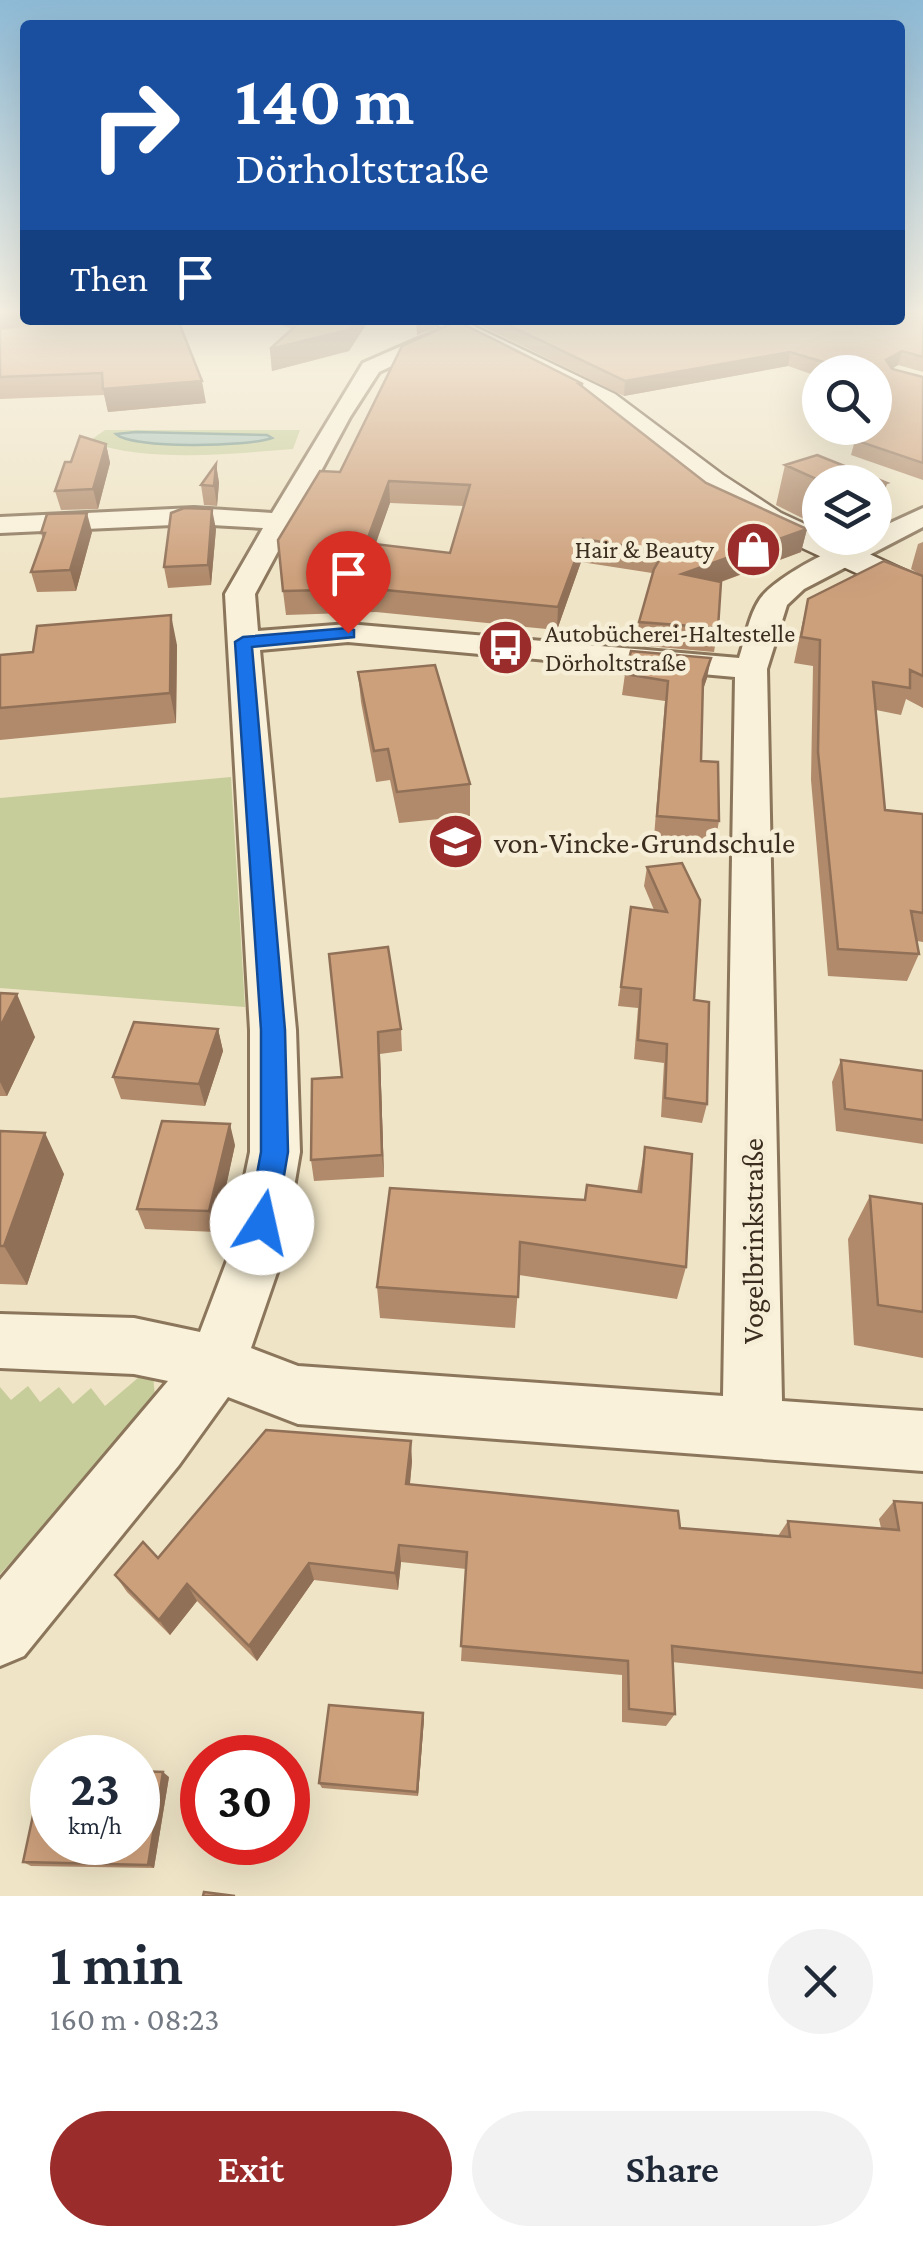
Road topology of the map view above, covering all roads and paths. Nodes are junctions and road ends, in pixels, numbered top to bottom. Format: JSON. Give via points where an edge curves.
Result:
{"nodes":[{"id":1,"x":350,"y":401,"type":"edge"},
{"id":2,"x":607,"y":401,"type":"edge"},
{"id":3,"x":923,"y":516,"type":"edge"},
{"id":4,"x":278,"y":521,"type":"junction"},
{"id":5,"x":0,"y":524,"type":"edge"},
{"id":6,"x":844,"y":558,"type":"junction"},
{"id":7,"x":923,"y":593,"type":"edge"},
{"id":8,"x":243,"y":642,"type":"junction"},
{"id":9,"x":751,"y":670,"type":"junction"},
{"id":10,"x":0,"y":1341,"type":"edge"},
{"id":11,"x":216,"y":1364,"type":"junction"},
{"id":12,"x":752,"y":1426,"type":"junction"},
{"id":13,"x":923,"y":1441,"type":"edge"},
{"id":14,"x":0,"y":1632,"type":"edge"}],
"edges":[{"from":1,"to":4,"type":"street"},
{"from":2,"to":6,"type":"main road","via":[[749,508]]},
{"from":3,"to":6,"type":"street","name":"Vogelbrinkstraße"},
{"from":4,"to":5,"type":"street","via":[[194,516]]},
{"from":4,"to":8,"type":"street","via":[[240,594]]},
{"from":6,"to":7,"type":"main road"},
{"from":6,"to":9,"type":"street","name":"Vogelbrinkstraße","via":[[794,583],[773,602]]},
{"from":8,"to":9,"type":"street","via":[[348,633]]},
{"from":8,"to":11,"type":"street","via":[[272,1011],[275,1152],[255,1258]]},
{"from":9,"to":12,"type":"street","name":"Vogelbrinkstraße"},
{"from":10,"to":11,"type":"street","via":[[134,1346]]},
{"from":11,"to":12,"type":"street","via":[[298,1395]]},
{"from":11,"to":14,"type":"street","via":[[158,1444]]},
{"from":12,"to":13,"type":"street"}]}
